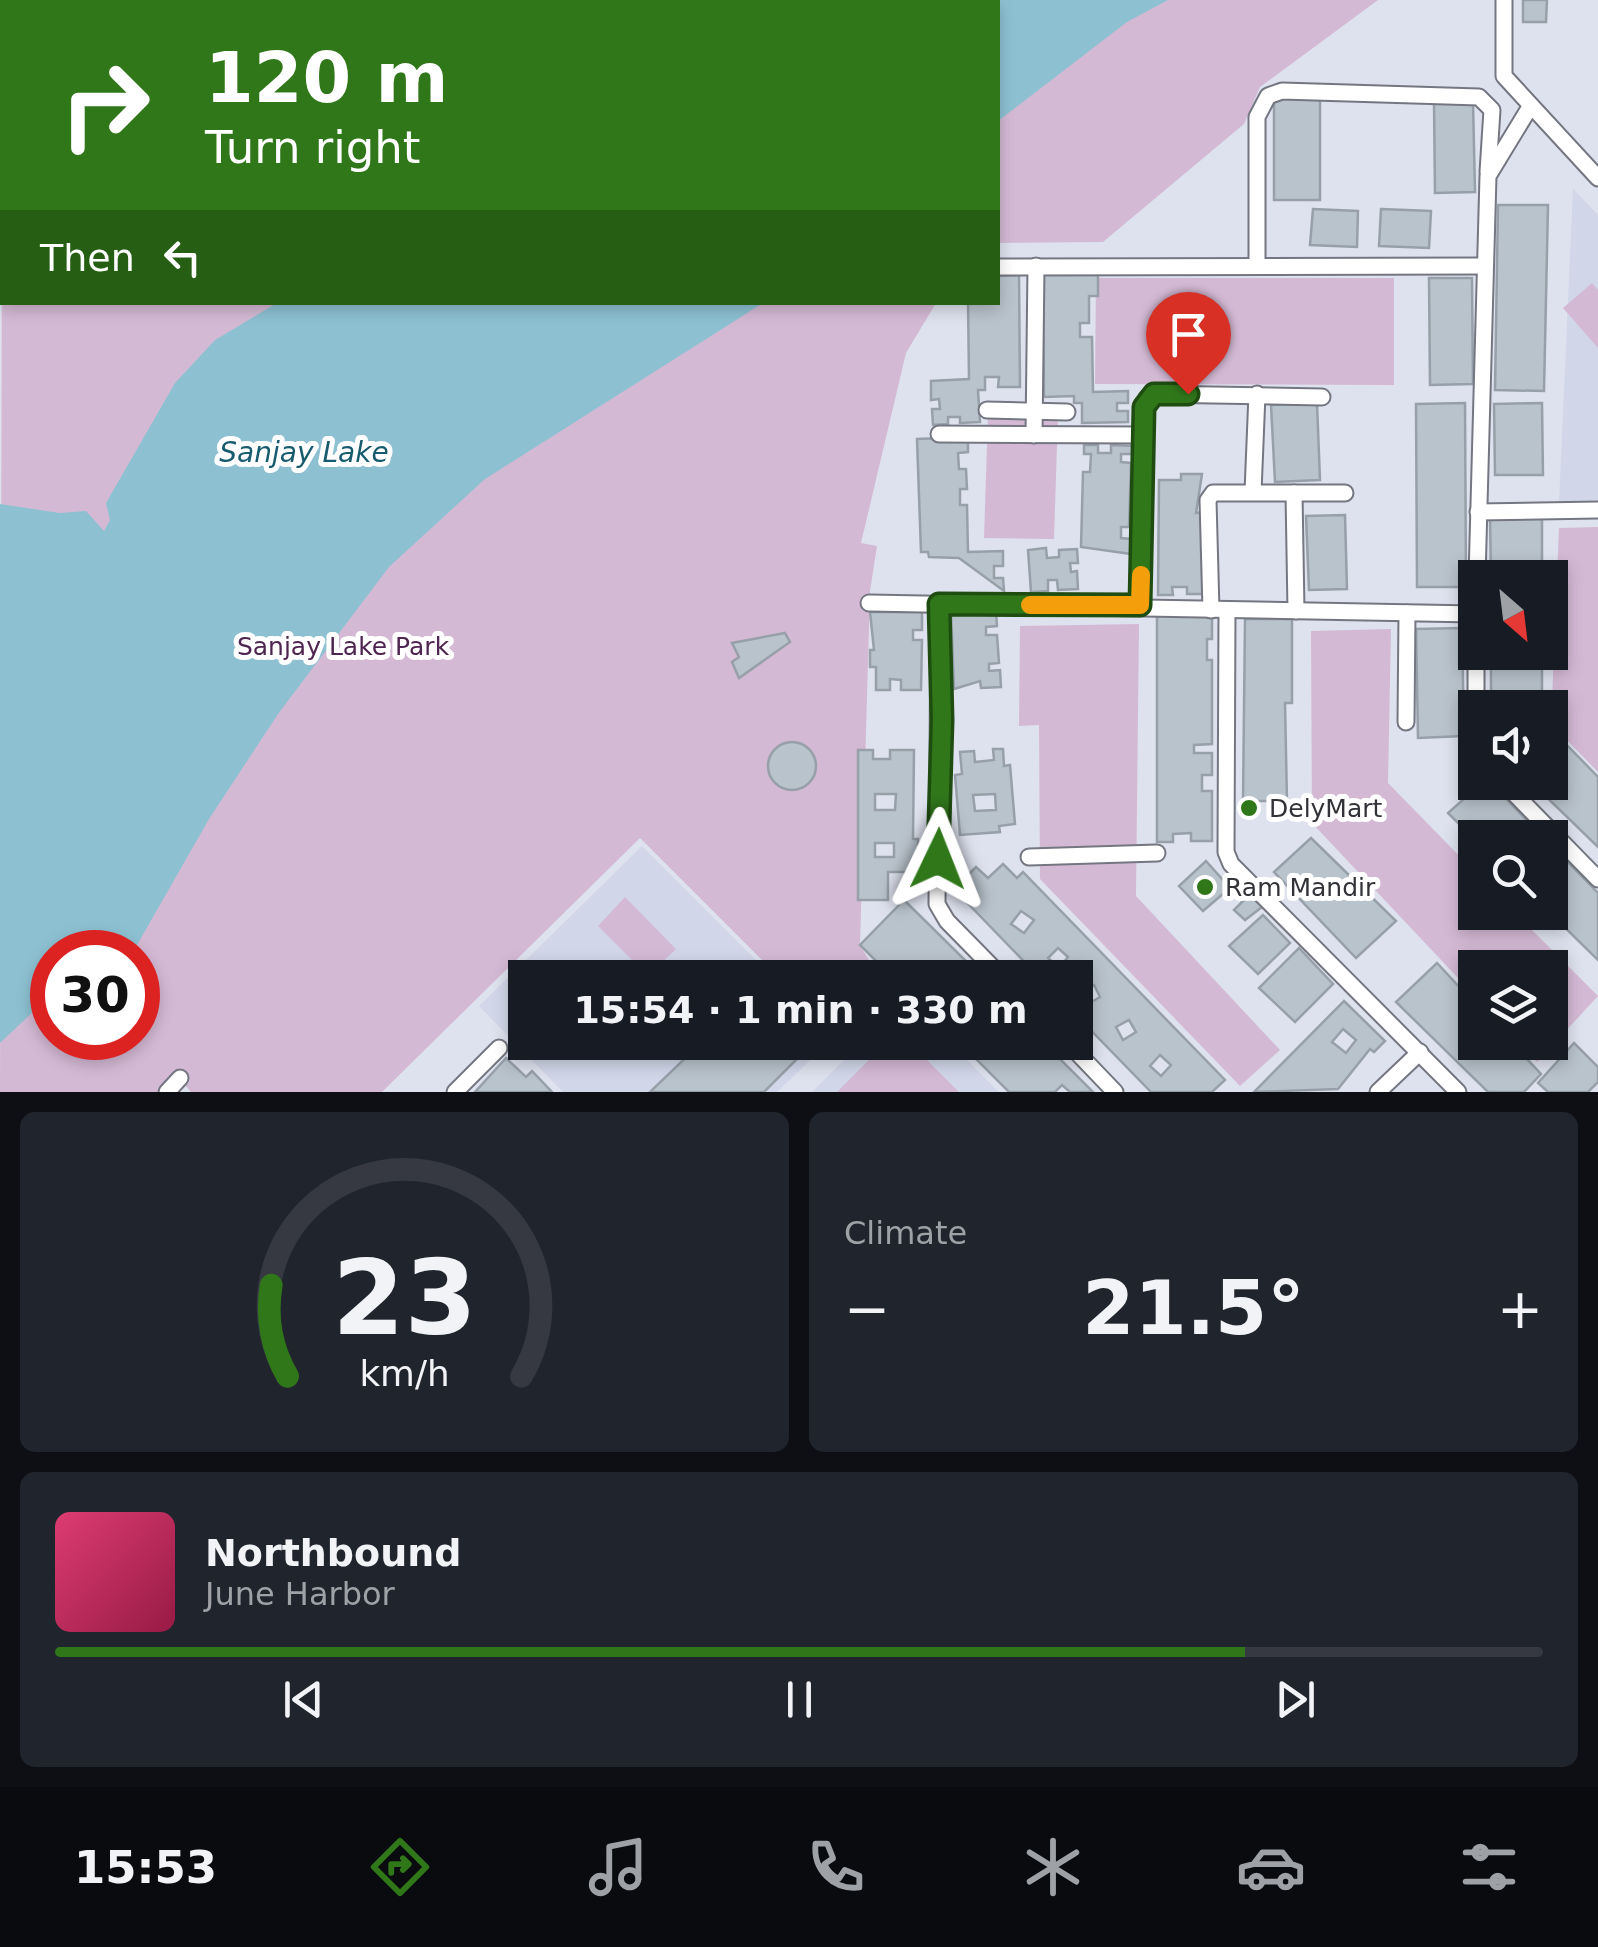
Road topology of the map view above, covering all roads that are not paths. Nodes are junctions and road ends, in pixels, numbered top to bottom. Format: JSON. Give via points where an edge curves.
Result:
{"nodes":[{"id":1,"x":1504,"y":0,"type":"edge"},
{"id":2,"x":1530,"y":108,"type":"junction"},
{"id":3,"x":1488,"y":176,"type":"junction"},
{"id":4,"x":1598,"y":178,"type":"edge"},
{"id":5,"x":1000,"y":266,"type":"edge"},
{"id":6,"x":1036,"y":266,"type":"junction"},
{"id":7,"x":1257,"y":266,"type":"junction"},
{"id":8,"x":1482,"y":266,"type":"junction"},
{"id":9,"x":1257,"y":394,"type":"junction"},
{"id":10,"x":1322,"y":398,"type":"dead end"},
{"id":11,"x":986,"y":410,"type":"dead end"},
{"id":12,"x":1034,"y":410,"type":"junction"},
{"id":13,"x":1067,"y":412,"type":"dead end"},
{"id":14,"x":939,"y":434,"type":"dead end"},
{"id":15,"x":1034,"y":435,"type":"junction"},
{"id":16,"x":1142,"y":436,"type":"junction"},
{"id":17,"x":1253,"y":492,"type":"junction"},
{"id":18,"x":1294,"y":492,"type":"junction"},
{"id":19,"x":1345,"y":493,"type":"dead end"},
{"id":20,"x":1598,"y":510,"type":"edge"},
{"id":21,"x":1478,"y":512,"type":"junction"},
{"id":22,"x":1477,"y":560,"type":"edge"},
{"id":23,"x":869,"y":603,"type":"dead end"},
{"id":24,"x":939,"y":604,"type":"junction"},
{"id":25,"x":1140,"y":605,"type":"junction"},
{"id":26,"x":1219,"y":610,"type":"junction"},
{"id":27,"x":1296,"y":611,"type":"junction"},
{"id":28,"x":1407,"y":613,"type":"junction"},
{"id":29,"x":1458,"y":614,"type":"edge"},
{"id":30,"x":1406,"y":722,"type":"dead end"},
{"id":31,"x":1521,"y":800,"type":"edge"},
{"id":32,"x":1157,"y":854,"type":"dead end"},
{"id":33,"x":1028,"y":857,"type":"dead end"},
{"id":34,"x":1598,"y":879,"type":"edge"},
{"id":35,"x":987,"y":960,"type":"edge"},
{"id":36,"x":500,"y":1048,"type":"dead end"},
{"id":37,"x":1420,"y":1052,"type":"junction"},
{"id":38,"x":1084,"y":1060,"type":"edge"},
{"id":39,"x":180,"y":1078,"type":"dead end"},
{"id":40,"x":166,"y":1092,"type":"edge"},
{"id":41,"x":455,"y":1092,"type":"edge"},
{"id":42,"x":1115,"y":1092,"type":"edge"},
{"id":43,"x":1378,"y":1092,"type":"edge"},
{"id":44,"x":1458,"y":1092,"type":"edge"}],
"edges":[{"from":1,"to":2,"type":"street","via":[[1504,76]]},
{"from":2,"to":3,"type":"street"},
{"from":2,"to":4,"type":"street"},
{"from":3,"to":7,"type":"street","via":[[1492,110],[1479,97],[1282,91],[1268,96],[1257,117]]},
{"from":3,"to":8,"type":"street"},
{"from":5,"to":6,"type":"street"},
{"from":6,"to":7,"type":"street"},
{"from":6,"to":12,"type":"street"},
{"from":7,"to":8,"type":"street"},
{"from":8,"to":21,"type":"street"},
{"from":9,"to":10,"type":"street"},
{"from":9,"to":16,"type":"street","via":[[1154,394],[1144,407]]},
{"from":9,"to":17,"type":"street"},
{"from":11,"to":12,"type":"street"},
{"from":12,"to":13,"type":"street"},
{"from":12,"to":15,"type":"street"},
{"from":14,"to":15,"type":"street"},
{"from":15,"to":16,"type":"street"},
{"from":16,"to":25,"type":"street"},
{"from":17,"to":18,"type":"street"},
{"from":17,"to":26,"type":"street","via":[[1221,491],[1208,500]]},
{"from":18,"to":19,"type":"street"},
{"from":18,"to":27,"type":"street"},
{"from":20,"to":21,"type":"street"},
{"from":21,"to":22,"type":"street"},
{"from":23,"to":24,"type":"street"},
{"from":24,"to":25,"type":"street"},
{"from":24,"to":35,"type":"street","via":[[938,904]]},
{"from":25,"to":26,"type":"street"},
{"from":26,"to":27,"type":"street"},
{"from":26,"to":37,"type":"street","via":[[1230,864]]},
{"from":27,"to":28,"type":"street"},
{"from":28,"to":29,"type":"street"},
{"from":28,"to":30,"type":"street"},
{"from":31,"to":34,"type":"street"},
{"from":32,"to":33,"type":"street"},
{"from":36,"to":41,"type":"street"},
{"from":37,"to":43,"type":"street"},
{"from":37,"to":44,"type":"street"},
{"from":38,"to":42,"type":"street"},
{"from":39,"to":40,"type":"street"}]}
